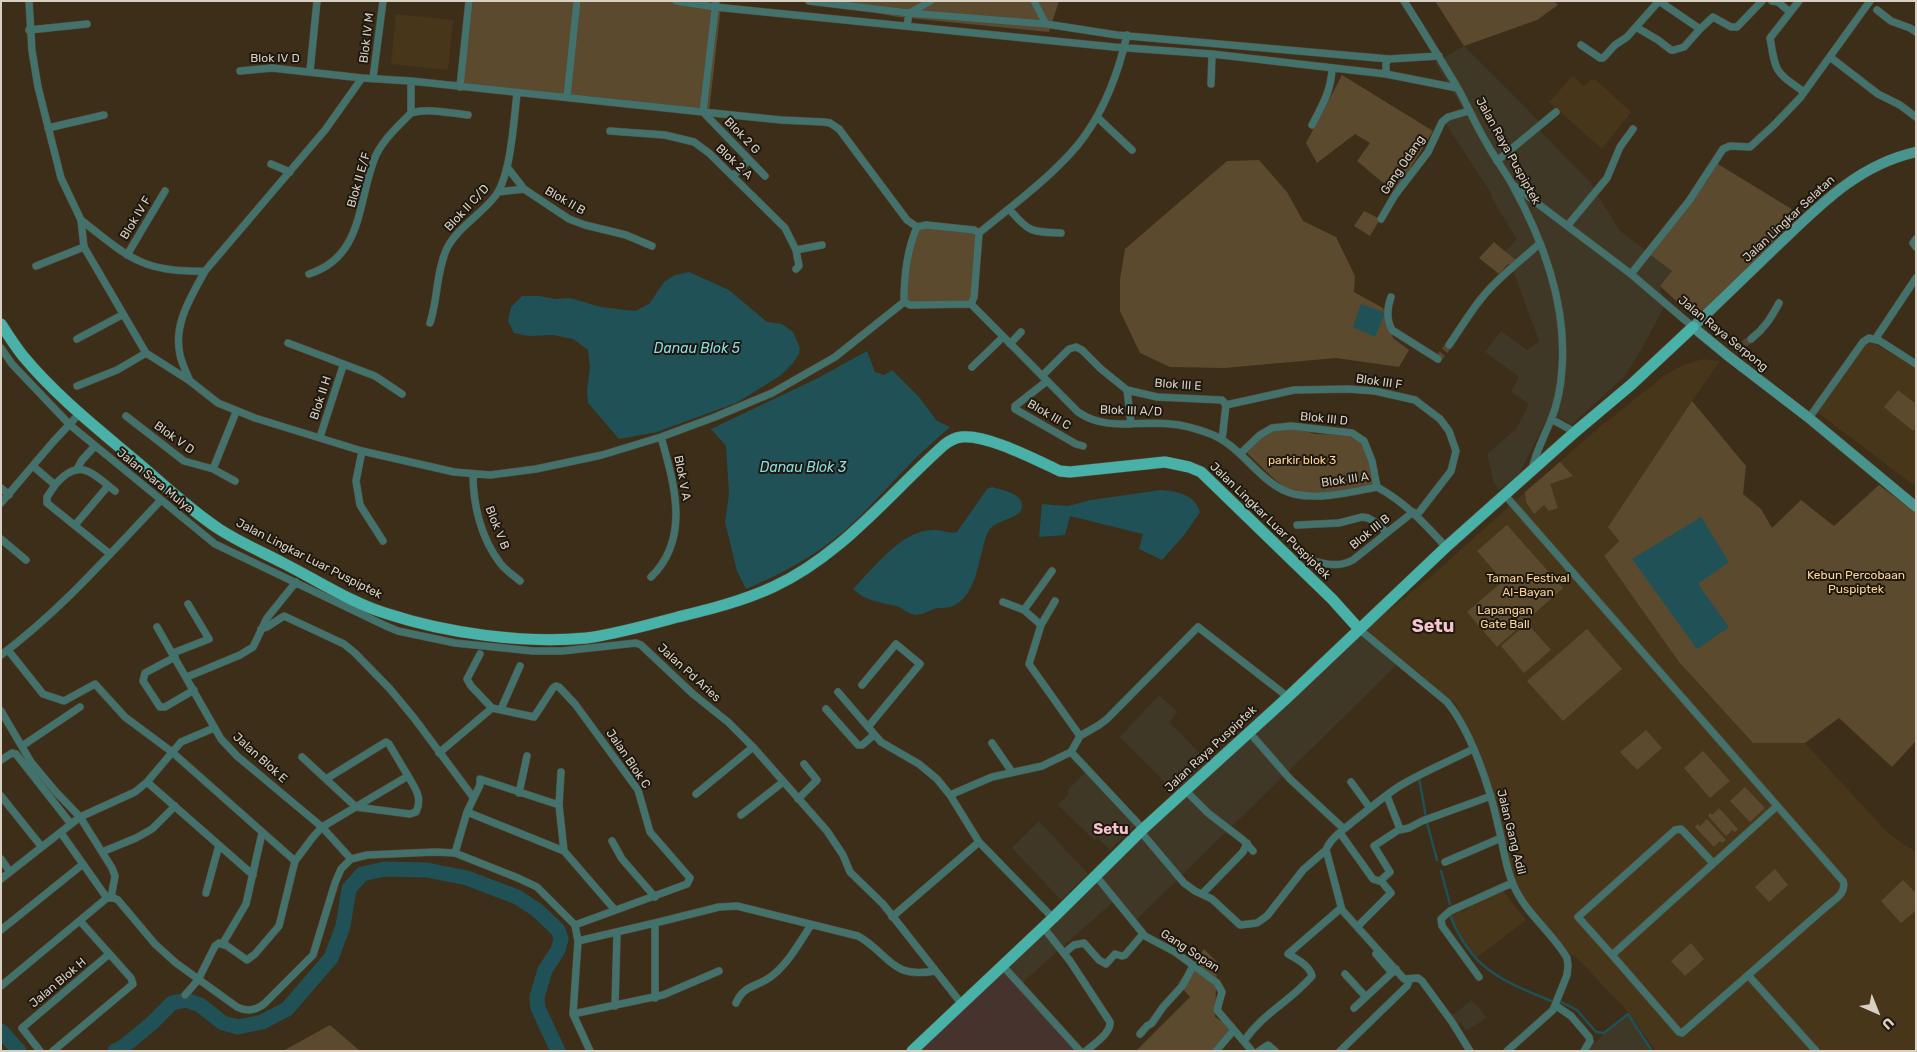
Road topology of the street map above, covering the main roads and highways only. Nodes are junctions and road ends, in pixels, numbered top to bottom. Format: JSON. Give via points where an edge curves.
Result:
{"nodes":[{"id":1,"x":1916,"y":152,"type":"edge"},
{"id":2,"x":1,"y":324,"type":"edge"},
{"id":3,"x":1693,"y":327,"type":"junction"},
{"id":4,"x":1916,"y":507,"type":"edge"},
{"id":5,"x":1359,"y":629,"type":"junction"},
{"id":6,"x":912,"y":1051,"type":"edge"}],
"edges":[{"from":1,"to":3,"type":"main road","name":"Jalan Lingkar Selatan","via":[[1876,165],[1848,181]]},
{"from":2,"to":5,"type":"main road","name":"Jalan Lingkar Luar Puspiptek","via":[[46,382],[188,506],[220,529],[377,610],[438,627],[492,636],[584,638],[626,631],[745,598],[789,578],[835,547],[944,445],[954,438],[963,437],[1003,445],[1060,471],[1165,462],[1189,466],[1201,472]]},
{"from":3,"to":4,"type":"main road","name":"Jalan Raya Serpong","via":[[1731,353]]},
{"from":3,"to":5,"type":"main road","name":"Jalan Raya Puspiptek","via":[[1504,494]]},
{"from":5,"to":6,"type":"main road","name":"Jalan Raya Puspiptek"}]}
